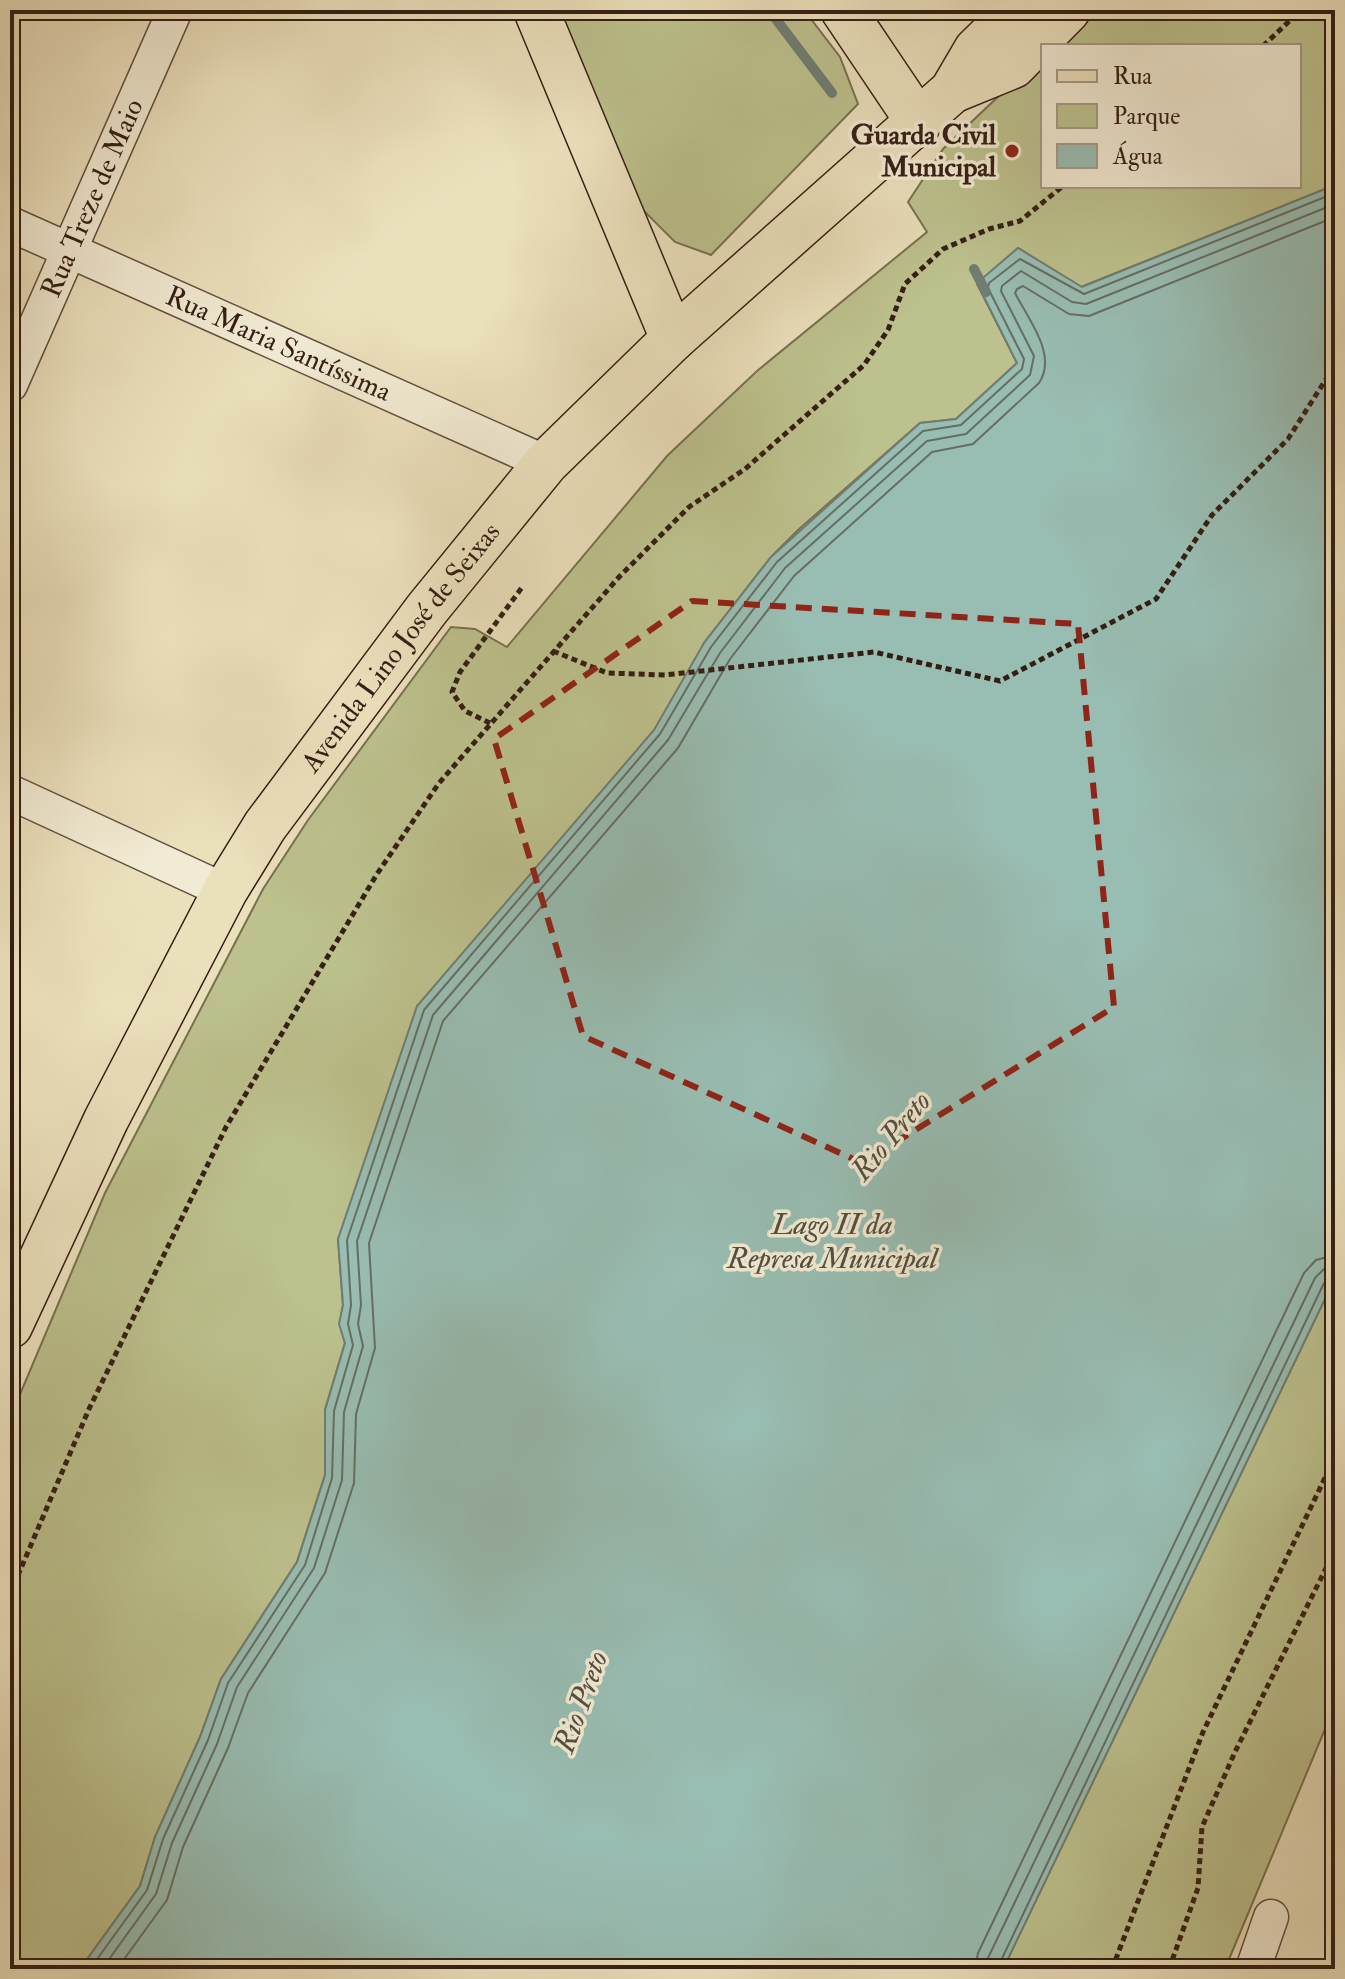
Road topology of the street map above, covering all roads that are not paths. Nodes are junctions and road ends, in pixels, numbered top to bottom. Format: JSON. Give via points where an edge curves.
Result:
{"nodes":[{"id":1,"x":175,"y":10,"type":"edge"},
{"id":2,"x":536,"y":10,"type":"edge"},
{"id":3,"x":843,"y":10,"type":"edge"},
{"id":4,"x":1017,"y":10,"type":"edge"},
{"id":5,"x":1068,"y":10,"type":"edge"},
{"id":6,"x":952,"y":91,"type":"junction"},
{"id":7,"x":919,"y":123,"type":"junction"},
{"id":8,"x":10,"y":224,"type":"edge"},
{"id":9,"x":69,"y":250,"type":"junction"},
{"id":10,"x":673,"y":339,"type":"junction"},
{"id":11,"x":10,"y":385,"type":"edge"},
{"id":12,"x":546,"y":463,"type":"junction"},
{"id":13,"x":10,"y":792,"type":"edge"},
{"id":14,"x":225,"y":891,"type":"junction"},
{"id":15,"x":10,"y":1326,"type":"edge"},
{"id":16,"x":1271,"y":1917,"type":"dead end"},
{"id":17,"x":1253,"y":1969,"type":"edge"}],
"edges":[{"from":1,"to":9,"type":"street","name":"Rua Treze de Maio"},
{"from":2,"to":10,"type":"main road"},
{"from":3,"to":7,"type":"main road"},
{"from":4,"to":6,"type":"main road","name":"Avenida Lino José de Seixas","via":[[976,50]]},
{"from":5,"to":6,"type":"main road","name":"Avenida Lino José de Seixas","via":[[1013,66]]},
{"from":6,"to":7,"type":"main road","name":"Avenida Lino José de Seixas"},
{"from":7,"to":10,"type":"main road","name":"Avenida Lino José de Seixas"},
{"from":8,"to":9,"type":"street","name":"Rua Maria Santíssima"},
{"from":9,"to":11,"type":"street","name":"Rua Treze de Maio"},
{"from":9,"to":12,"type":"street","name":"Rua Maria Santíssima"},
{"from":10,"to":12,"type":"main road","name":"Avenida Lino José de Seixas"},
{"from":12,"to":14,"type":"main road","name":"Avenida Lino José de Seixas","via":[[464,561],[317,755]]},
{"from":13,"to":14,"type":"street"},
{"from":14,"to":15,"type":"main road","name":"Avenida Lino José de Seixas","via":[[106,1120]]},
{"from":16,"to":17,"type":"street"}]}
